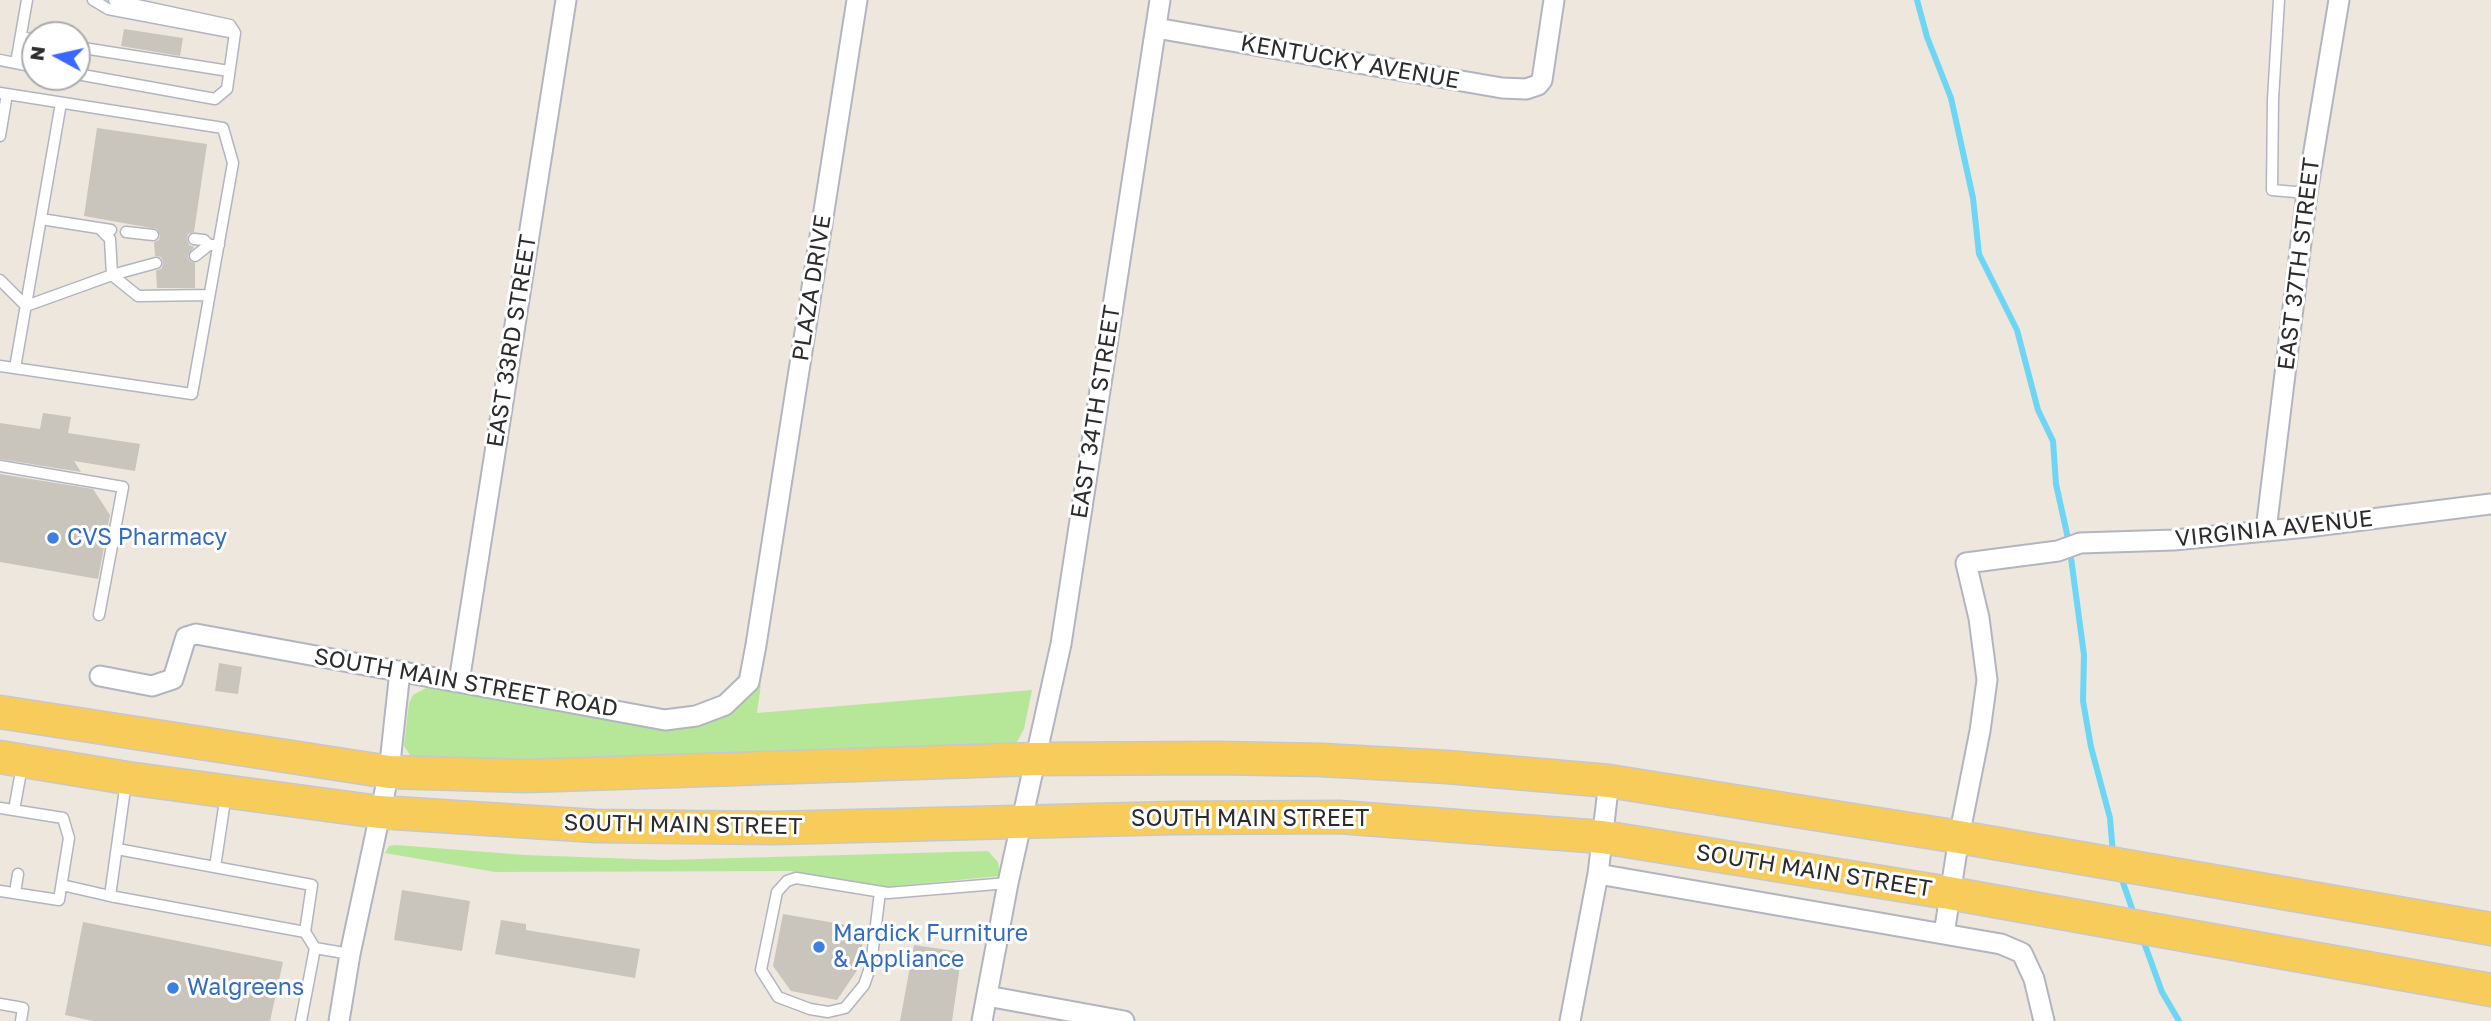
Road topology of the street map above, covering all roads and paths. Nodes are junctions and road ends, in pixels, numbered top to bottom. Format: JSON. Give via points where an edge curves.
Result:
{"nodes":[{"id":1,"x":27,"y":0,"type":"edge"},
{"id":2,"x":93,"y":0,"type":"edge"},
{"id":3,"x":114,"y":0,"type":"edge"},
{"id":4,"x":566,"y":0,"type":"edge"},
{"id":5,"x":857,"y":0,"type":"edge"},
{"id":6,"x":1160,"y":0,"type":"edge"},
{"id":7,"x":1554,"y":0,"type":"edge"},
{"id":8,"x":2279,"y":0,"type":"edge"},
{"id":9,"x":2339,"y":0,"type":"edge"},
{"id":10,"x":24,"y":21,"type":"edge"},
{"id":11,"x":1156,"y":28,"type":"junction"},
{"id":12,"x":235,"y":33,"type":"junction"},
{"id":13,"x":21,"y":37,"type":"edge"},
{"id":14,"x":91,"y":49,"type":"edge"},
{"id":15,"x":0,"y":60,"type":"edge"},
{"id":16,"x":16,"y":63,"type":"junction"},
{"id":17,"x":21,"y":64,"type":"edge"},
{"id":18,"x":229,"y":71,"type":"junction"},
{"id":19,"x":91,"y":77,"type":"edge"},
{"id":20,"x":4,"y":94,"type":"edge"},
{"id":21,"x":61,"y":103,"type":"junction"},
{"id":22,"x":0,"y":136,"type":"edge"},
{"id":23,"x":2306,"y":193,"type":"junction"},
{"id":24,"x":41,"y":219,"type":"junction"},
{"id":25,"x":99,"y":228,"type":"junction"},
{"id":26,"x":111,"y":229,"type":"dead end"},
{"id":27,"x":126,"y":232,"type":"dead end"},
{"id":28,"x":153,"y":235,"type":"dead end"},
{"id":29,"x":194,"y":239,"type":"dead end"},
{"id":30,"x":214,"y":245,"type":"junction"},
{"id":31,"x":195,"y":257,"type":"dead end"},
{"id":32,"x":156,"y":263,"type":"dead end"},
{"id":33,"x":112,"y":275,"type":"junction"},
{"id":34,"x":0,"y":280,"type":"edge"},
{"id":35,"x":209,"y":295,"type":"junction"},
{"id":36,"x":26,"y":306,"type":"junction"},
{"id":37,"x":0,"y":366,"type":"edge"},
{"id":38,"x":15,"y":368,"type":"junction"},
{"id":39,"x":0,"y":466,"type":"edge"},
{"id":40,"x":2491,"y":504,"type":"edge"},
{"id":41,"x":2266,"y":530,"type":"junction"},
{"id":42,"x":766,"y":576,"type":"joint"},
{"id":43,"x":99,"y":615,"type":"dead end"},
{"id":44,"x":400,"y":671,"type":"junction"},
{"id":45,"x":100,"y":676,"type":"dead end"},
{"id":46,"x":459,"y":682,"type":"junction"},
{"id":47,"x":0,"y":712,"type":"edge"},
{"id":48,"x":12,"y":759,"type":"edge"},
{"id":49,"x":1035,"y":759,"type":"junction"},
{"id":50,"x":389,"y":772,"type":"junction"},
{"id":51,"x":127,"y":778,"type":"junction"},
{"id":52,"x":1609,"y":781,"type":"junction"},
{"id":53,"x":227,"y":791,"type":"junction"},
{"id":54,"x":0,"y":808,"type":"edge"},
{"id":55,"x":14,"y":810,"type":"junction"},
{"id":56,"x":26,"y":812,"type":"junction"},
{"id":57,"x":379,"y":812,"type":"junction"},
{"id":58,"x":1022,"y":821,"type":"junction"},
{"id":59,"x":25,"y":824,"type":"dead end"},
{"id":60,"x":1959,"y":836,"type":"junction"},
{"id":61,"x":1602,"y":837,"type":"junction"},
{"id":62,"x":117,"y":849,"type":"junction"},
{"id":63,"x":215,"y":867,"type":"junction"},
{"id":64,"x":18,"y":874,"type":"dead end"},
{"id":65,"x":1598,"y":874,"type":"junction"},
{"id":66,"x":1008,"y":884,"type":"junction"},
{"id":67,"x":62,"y":885,"type":"junction"},
{"id":68,"x":0,"y":891,"type":"edge"},
{"id":69,"x":880,"y":892,"type":"junction"},
{"id":70,"x":15,"y":893,"type":"junction"},
{"id":71,"x":1949,"y":893,"type":"junction"},
{"id":72,"x":110,"y":896,"type":"junction"},
{"id":73,"x":2491,"y":929,"type":"edge"},
{"id":74,"x":305,"y":932,"type":"junction"},
{"id":75,"x":1944,"y":934,"type":"junction"},
{"id":76,"x":314,"y":948,"type":"junction"},
{"id":77,"x":350,"y":954,"type":"junction"},
{"id":78,"x":2491,"y":990,"type":"edge"},
{"id":79,"x":987,"y":996,"type":"junction"},
{"id":80,"x":0,"y":1004,"type":"edge"},
{"id":81,"x":21,"y":1021,"type":"edge"},
{"id":82,"x":301,"y":1021,"type":"edge"},
{"id":83,"x":339,"y":1021,"type":"edge"},
{"id":84,"x":982,"y":1021,"type":"edge"},
{"id":85,"x":1124,"y":1021,"type":"edge"},
{"id":86,"x":1570,"y":1021,"type":"edge"},
{"id":87,"x":2044,"y":1021,"type":"edge"}],
"edges":[{"from":1,"to":10,"type":"lane"},
{"from":2,"to":12,"type":"lane","via":[[108,9]]},
{"from":3,"to":12,"type":"lane","via":[[230,25]]},
{"from":4,"to":46,"type":"street","name":"EAST 33RD STREET"},
{"from":5,"to":42,"type":"street","name":"PLAZA DRIVE"},
{"from":6,"to":11,"type":"street","name":"EAST 34TH STREET"},
{"from":7,"to":11,"type":"street","name":"KENTUCKY AVENUE","via":[[1542,80],[1533,87],[1510,89]]},
{"from":8,"to":23,"type":"lane","via":[[2272,190]]},
{"from":9,"to":23,"type":"street","name":"EAST 37TH STREET"},
{"from":11,"to":49,"type":"street","name":"EAST 34TH STREET","via":[[1061,644]]},
{"from":12,"to":18,"type":"lane"},
{"from":13,"to":16,"type":"lane"},
{"from":14,"to":18,"type":"lane"},
{"from":15,"to":16,"type":"lane"},
{"from":16,"to":17,"type":"lane"},
{"from":18,"to":19,"type":"lane","via":[[227,89],[215,99]]},
{"from":20,"to":21,"type":"lane"},
{"from":20,"to":22,"type":"lane"},
{"from":21,"to":24,"type":"lane"},
{"from":21,"to":30,"type":"lane","via":[[223,128],[233,163]]},
{"from":23,"to":41,"type":"street","name":"EAST 37TH STREET"},
{"from":24,"to":25,"type":"lane"},
{"from":24,"to":36,"type":"lane"},
{"from":25,"to":26,"type":"lane"},
{"from":25,"to":33,"type":"lane","via":[[110,239]]},
{"from":27,"to":28,"type":"lane"},
{"from":29,"to":30,"type":"lane"},
{"from":30,"to":31,"type":"lane"},
{"from":30,"to":35,"type":"lane"},
{"from":32,"to":33,"type":"lane"},
{"from":33,"to":35,"type":"lane","via":[[138,296]]},
{"from":33,"to":36,"type":"lane"},
{"from":34,"to":36,"type":"lane"},
{"from":35,"to":38,"type":"lane","via":[[192,394]]},
{"from":36,"to":38,"type":"lane"},
{"from":37,"to":38,"type":"lane"},
{"from":39,"to":43,"type":"lane","via":[[123,487]]},
{"from":40,"to":41,"type":"street","name":"VIRGINIA AVENUE"},
{"from":41,"to":60,"type":"street","name":"VIRGINIA AVENUE","via":[[2080,544],[1966,563],[1987,680]]},
{"from":42,"to":46,"type":"street","name":"SOUTH MAIN STREET ROAD","via":[[749,682],[725,705],[706,712],[665,720]]},
{"from":44,"to":45,"type":"street","name":"SOUTH MAIN STREET ROAD","via":[[196,634],[186,637],[173,679],[152,686]]},
{"from":44,"to":46,"type":"street","name":"SOUTH MAIN STREET ROAD"},
{"from":44,"to":50,"type":"street"},
{"from":47,"to":50,"type":"main road"},
{"from":48,"to":51,"type":"main road","name":"SOUTH MAIN STREET"},
{"from":48,"to":55,"type":"lane"},
{"from":49,"to":50,"type":"main road","via":[[526,776]]},
{"from":49,"to":52,"type":"main road","via":[[1322,760]]},
{"from":49,"to":58,"type":"street","name":"EAST 34TH STREET"},
{"from":50,"to":57,"type":"street"},
{"from":51,"to":53,"type":"main road","name":"SOUTH MAIN STREET"},
{"from":51,"to":62,"type":"lane"},
{"from":52,"to":60,"type":"main road"},
{"from":52,"to":61,"type":"street"},
{"from":53,"to":57,"type":"main road","name":"SOUTH MAIN STREET"},
{"from":53,"to":63,"type":"lane"},
{"from":54,"to":55,"type":"lane"},
{"from":55,"to":56,"type":"lane"},
{"from":56,"to":59,"type":"lane"},
{"from":56,"to":67,"type":"lane","via":[[63,818],[69,838]]},
{"from":57,"to":58,"type":"main road","name":"SOUTH MAIN STREET","via":[[595,827],[775,828]]},
{"from":57,"to":77,"type":"street"},
{"from":58,"to":61,"type":"main road","name":"SOUTH MAIN STREET","via":[[1339,817]]},
{"from":58,"to":66,"type":"street","name":"EAST 34TH STREET"},
{"from":60,"to":71,"type":"street"},
{"from":60,"to":73,"type":"main road"},
{"from":61,"to":65,"type":"street"},
{"from":61,"to":71,"type":"main road","name":"SOUTH MAIN STREET"},
{"from":62,"to":63,"type":"lane"},
{"from":62,"to":72,"type":"lane"},
{"from":63,"to":74,"type":"lane","via":[[312,885]]},
{"from":64,"to":70,"type":"lane"},
{"from":65,"to":75,"type":"street"},
{"from":65,"to":86,"type":"street"},
{"from":66,"to":69,"type":"lane"},
{"from":66,"to":79,"type":"street","name":"EAST 34TH STREET"},
{"from":67,"to":70,"type":"lane","via":[[59,900]]},
{"from":67,"to":72,"type":"lane"},
{"from":68,"to":70,"type":"lane"},
{"from":69,"to":69,"type":"lane","via":[[796,878],[787,881],[777,892],[761,970],[778,997],[828,1012],[845,1008],[864,985],[871,965]]},
{"from":71,"to":75,"type":"street"},
{"from":71,"to":78,"type":"main road","name":"SOUTH MAIN STREET"},
{"from":72,"to":74,"type":"lane"},
{"from":74,"to":76,"type":"lane"},
{"from":75,"to":87,"type":"street","via":[[2001,944],[2022,953]]},
{"from":76,"to":77,"type":"lane"},
{"from":76,"to":82,"type":"lane"},
{"from":77,"to":83,"type":"street"},
{"from":79,"to":84,"type":"street","name":"EAST 34TH STREET"},
{"from":79,"to":85,"type":"street"},
{"from":80,"to":81,"type":"lane","via":[[23,1008]]}]}
